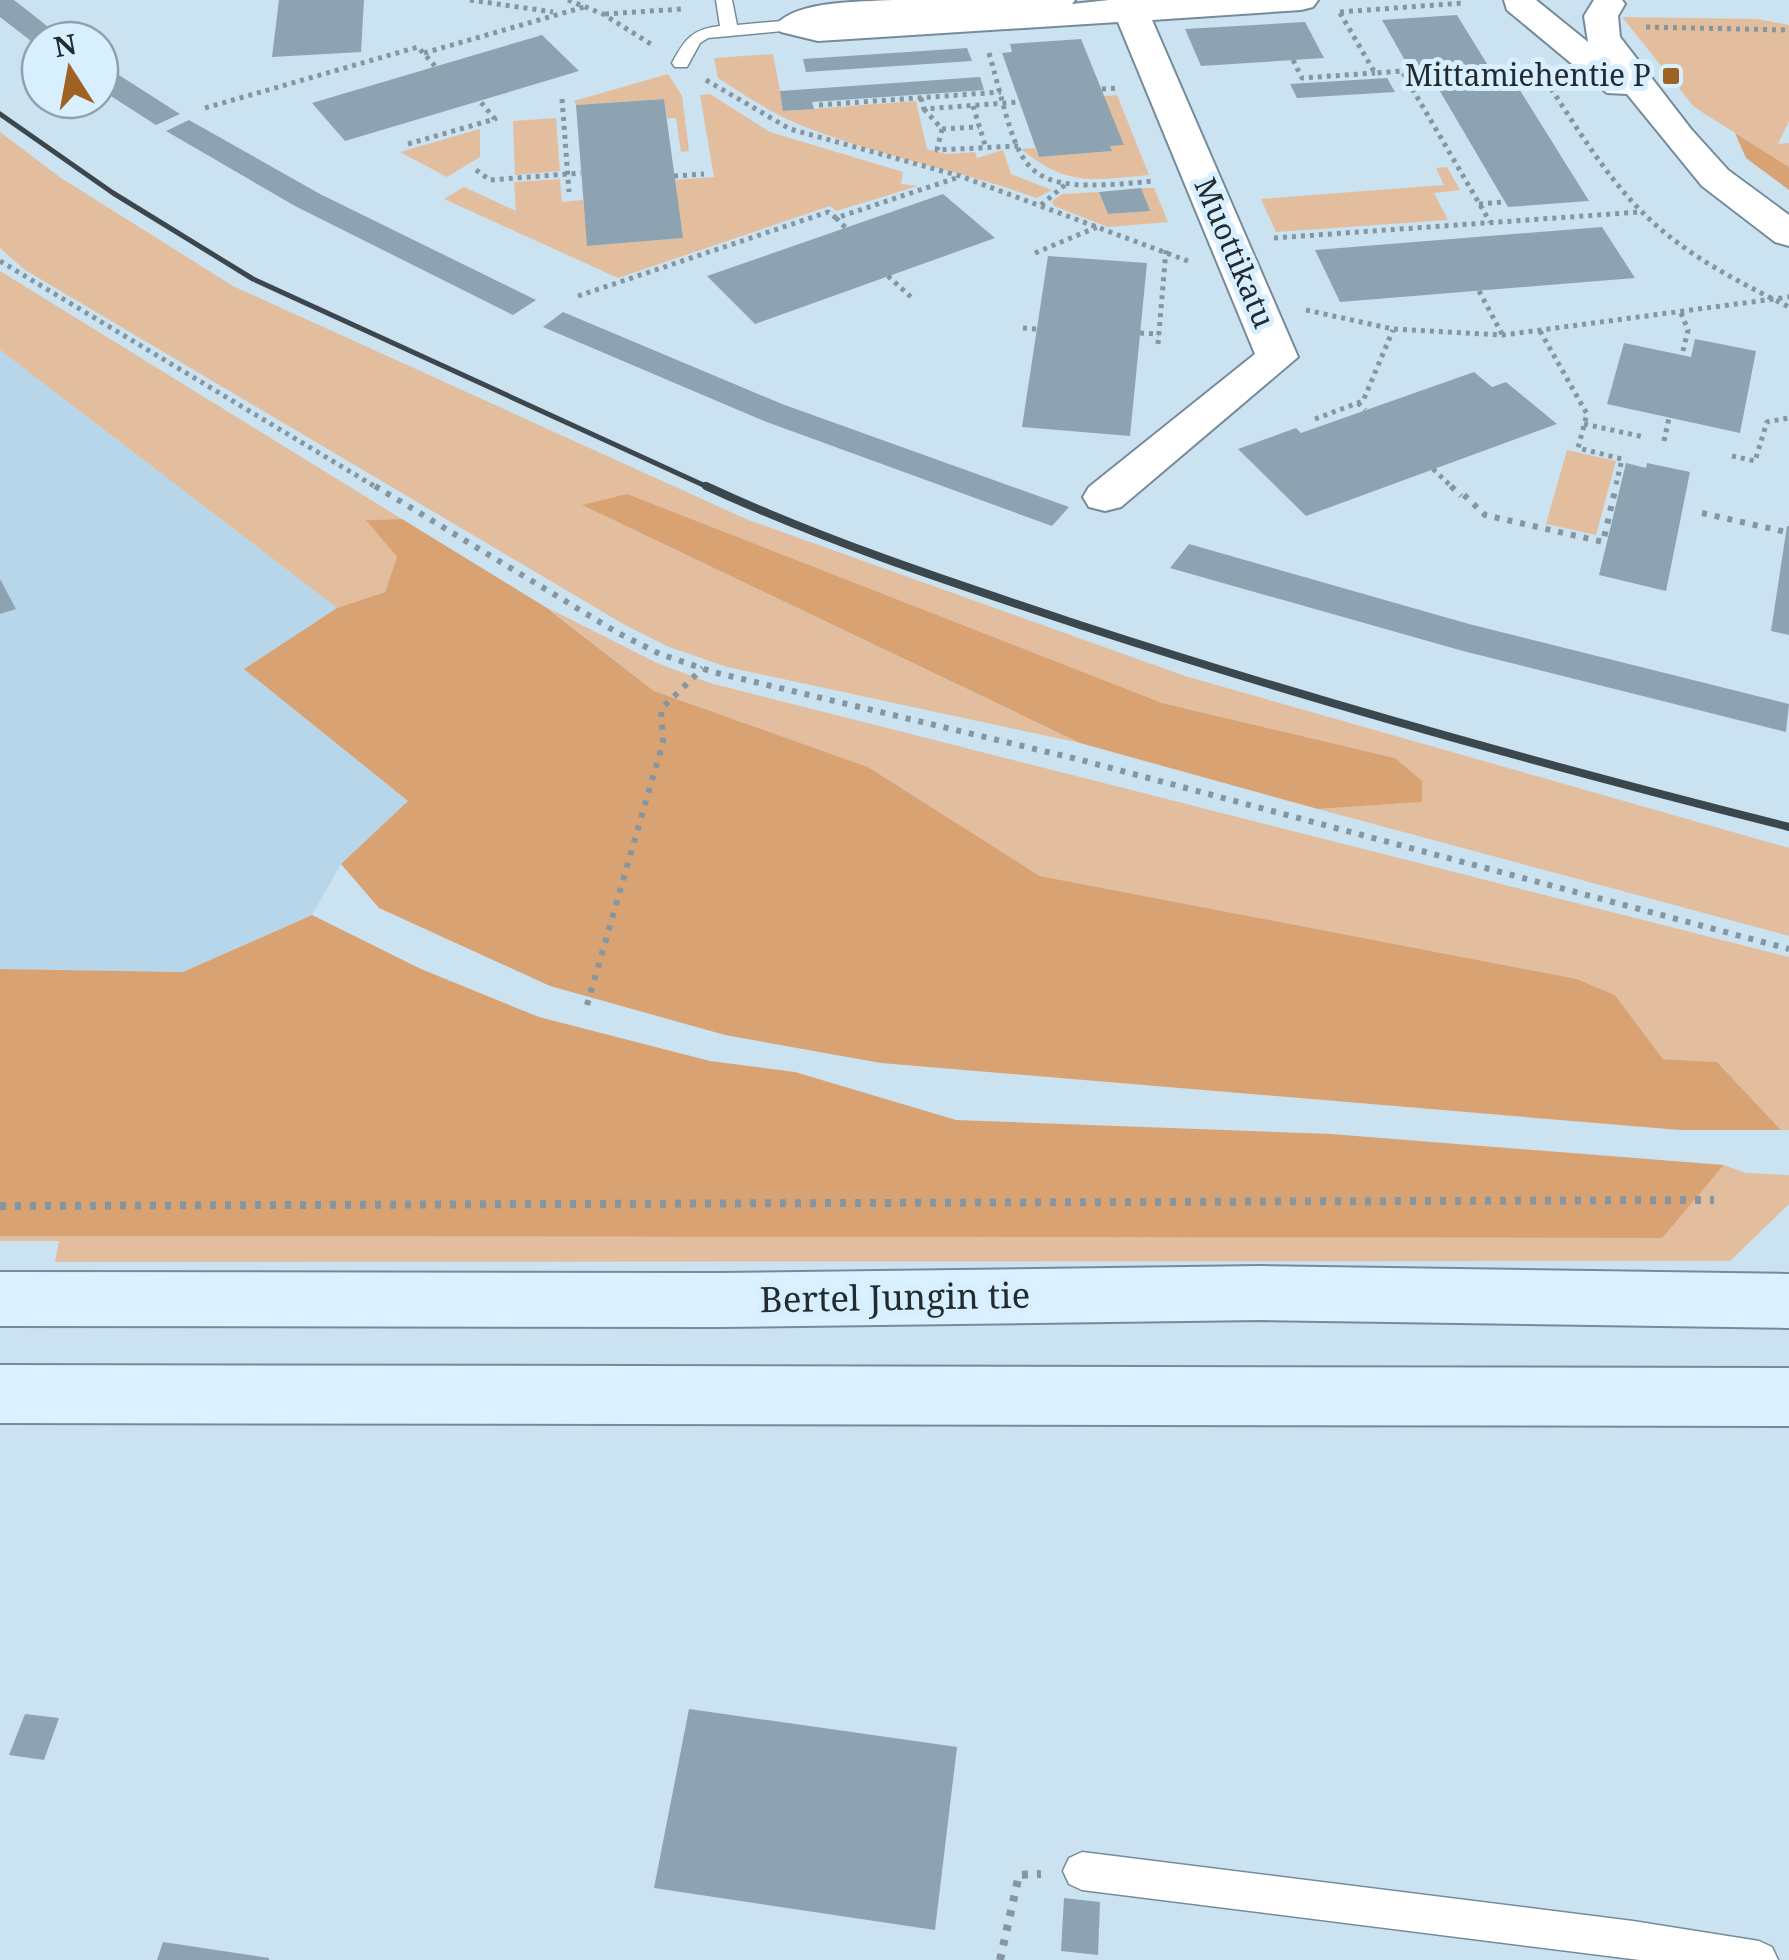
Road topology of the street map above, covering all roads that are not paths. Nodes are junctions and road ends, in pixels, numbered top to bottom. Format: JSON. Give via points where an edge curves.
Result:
{"nodes":[{"id":1,"x":724,"y":0,"type":"edge"},
{"id":2,"x":1058,"y":0,"type":"edge"},
{"id":3,"x":1301,"y":0,"type":"edge"},
{"id":4,"x":1515,"y":2,"type":"edge"},
{"id":5,"x":1611,"y":2,"type":"edge"},
{"id":6,"x":1129,"y":6,"type":"edge"},
{"id":7,"x":793,"y":25,"type":"junction"},
{"id":8,"x":729,"y":31,"type":"junction"},
{"id":9,"x":681,"y":63,"type":"dead end"},
{"id":10,"x":1678,"y":137,"type":"junction"},
{"id":11,"x":1789,"y":234,"type":"edge"},
{"id":12,"x":1105,"y":497,"type":"dead end"},
{"id":13,"x":0,"y":1299,"type":"edge"},
{"id":14,"x":1789,"y":1301,"type":"edge"},
{"id":15,"x":0,"y":1394,"type":"edge"},
{"id":16,"x":1787,"y":1395,"type":"edge"},
{"id":17,"x":1082,"y":1871,"type":"dead end"},
{"id":18,"x":1759,"y":1960,"type":"edge"}],
"edges":[{"from":1,"to":8,"type":"lane"},
{"from":2,"to":7,"type":"street","via":[[817,15]]},
{"from":3,"to":6,"type":"street"},
{"from":4,"to":5,"type":"street","via":[[1573,12]]},
{"from":4,"to":10,"type":"street"},
{"from":5,"to":10,"type":"street","via":[[1601,16],[1603,38]]},
{"from":6,"to":7,"type":"street","via":[[818,31]]},
{"from":6,"to":12,"type":"street","name":"Muottikatu","via":[[1277,356]]},
{"from":7,"to":8,"type":"lane"},
{"from":8,"to":9,"type":"lane","via":[[693,40]]},
{"from":10,"to":11,"type":"street","via":[[1715,178]]},
{"from":13,"to":14,"type":"main road","name":"Bertel Jungin tie","via":[[1261,1293]]},
{"from":15,"to":16,"type":"main road"},
{"from":17,"to":18,"type":"lane"}]}
